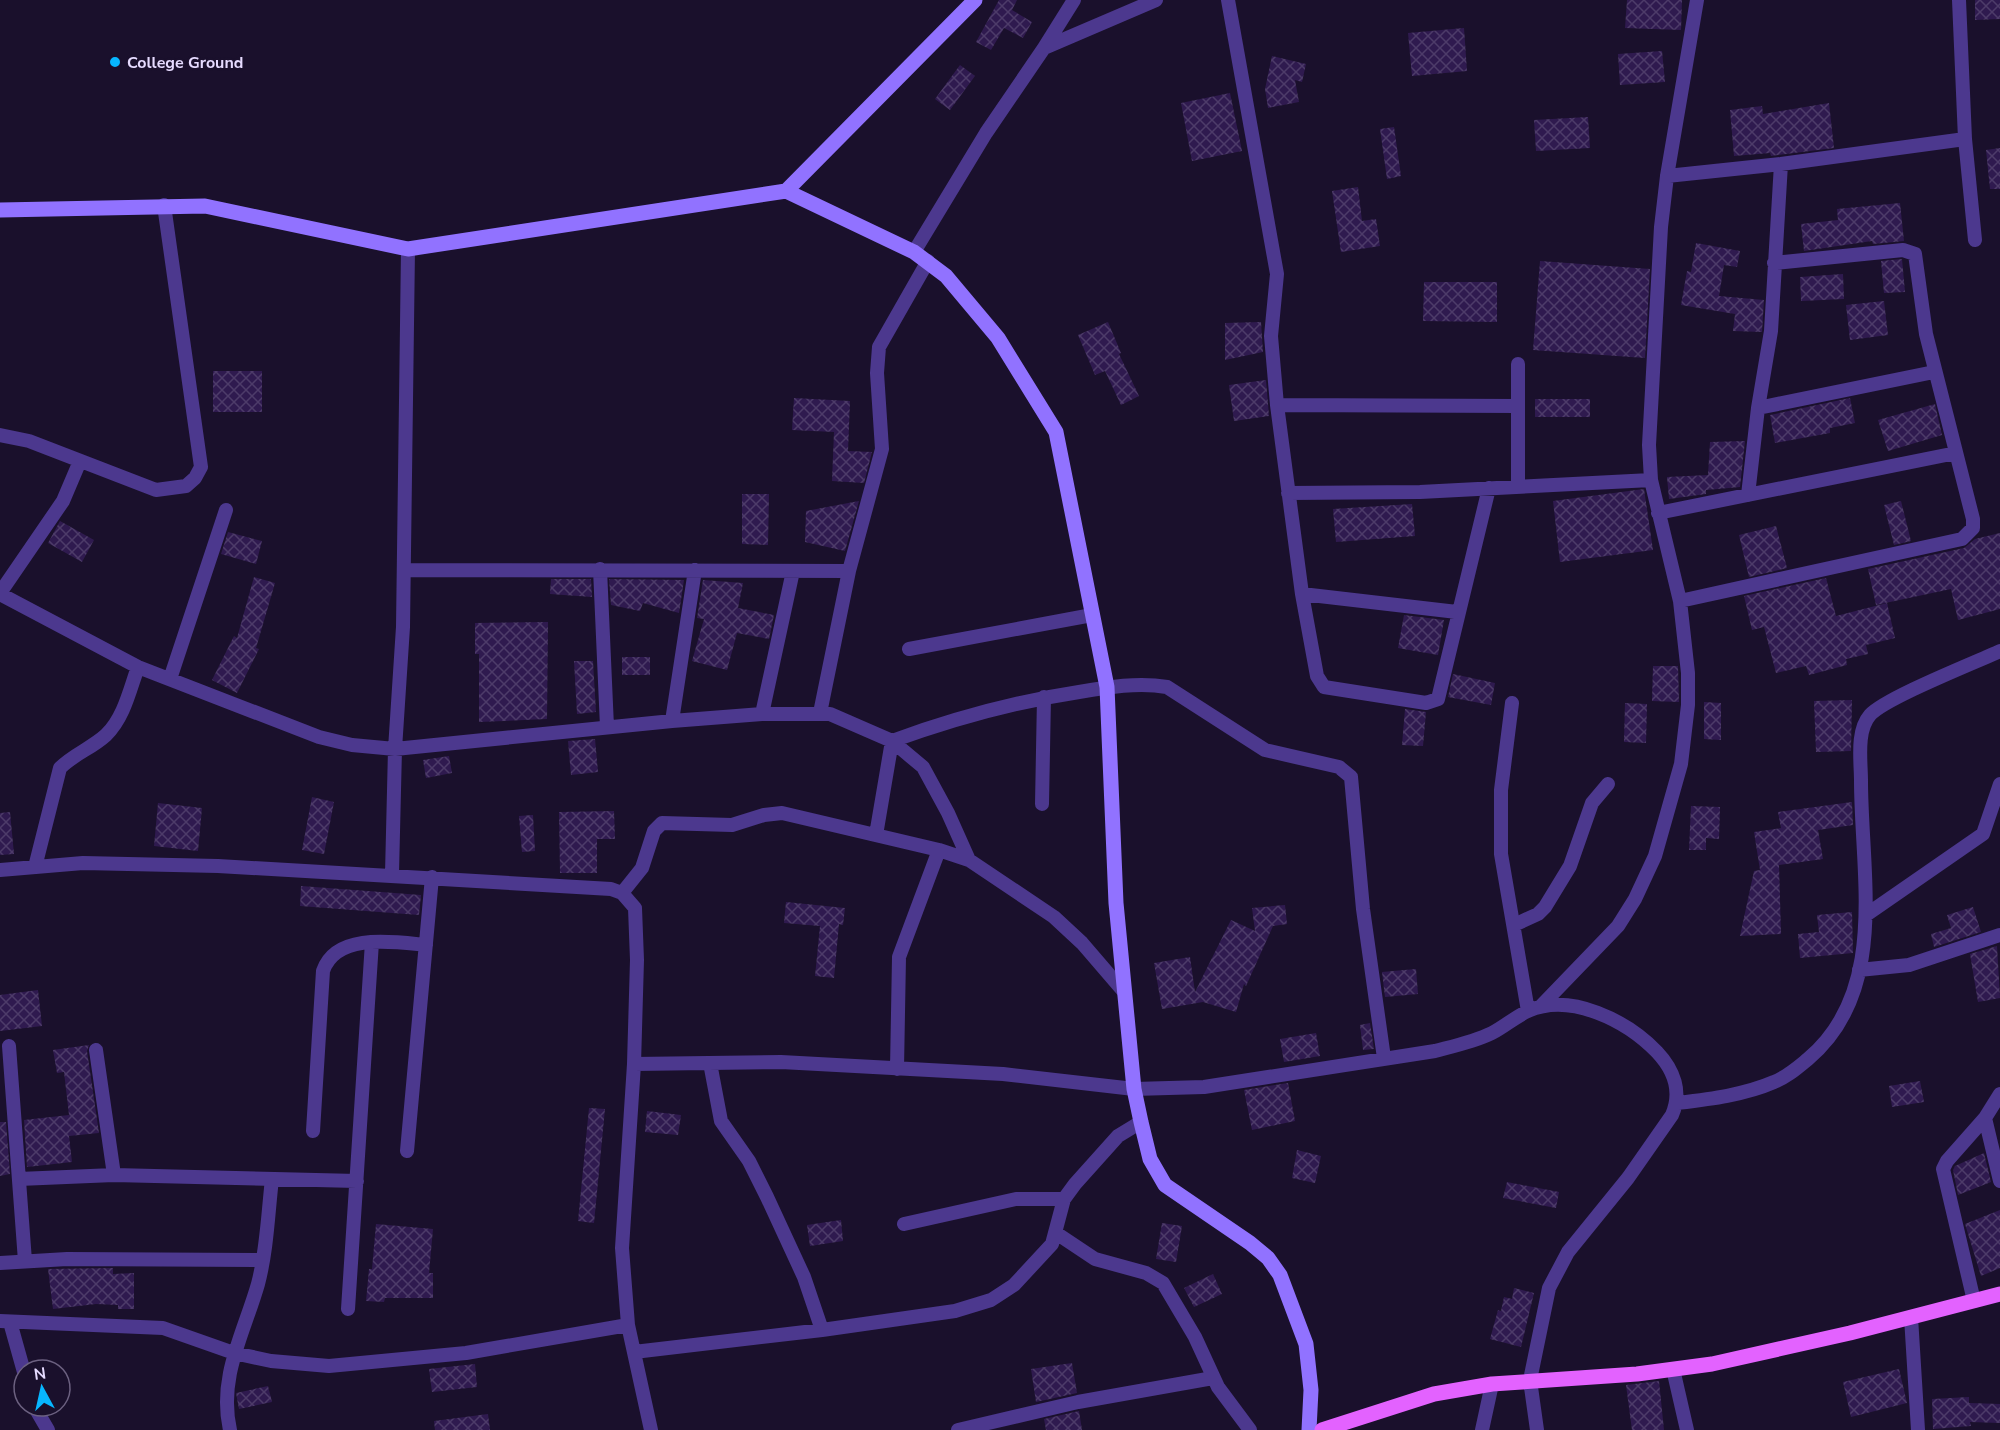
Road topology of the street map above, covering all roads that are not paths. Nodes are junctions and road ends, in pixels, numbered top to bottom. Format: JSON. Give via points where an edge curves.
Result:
{"nodes":[{"id":1,"x":975,"y":0,"type":"edge"},
{"id":2,"x":1074,"y":0,"type":"edge"},
{"id":3,"x":1156,"y":0,"type":"edge"},
{"id":4,"x":1228,"y":0,"type":"edge"},
{"id":5,"x":1697,"y":0,"type":"edge"},
{"id":6,"x":1959,"y":0,"type":"edge"},
{"id":7,"x":1044,"y":48,"type":"junction"},
{"id":8,"x":1965,"y":140,"type":"junction"},
{"id":9,"x":1781,"y":164,"type":"junction"},
{"id":10,"x":1667,"y":176,"type":"junction"},
{"id":11,"x":786,"y":191,"type":"junction"},
{"id":12,"x":164,"y":205,"type":"junction"},
{"id":13,"x":0,"y":210,"type":"edge"},
{"id":14,"x":1975,"y":240,"type":"dead end"},
{"id":15,"x":408,"y":249,"type":"junction"},
{"id":16,"x":914,"y":252,"type":"junction"},
{"id":17,"x":928,"y":261,"type":"junction"},
{"id":18,"x":1774,"y":263,"type":"junction"},
{"id":19,"x":1518,"y":364,"type":"dead end"},
{"id":20,"x":1934,"y":372,"type":"junction"},
{"id":21,"x":1277,"y":405,"type":"junction"},
{"id":22,"x":1518,"y":406,"type":"junction"},
{"id":23,"x":1758,"y":408,"type":"junction"},
{"id":24,"x":0,"y":435,"type":"edge"},
{"id":25,"x":1956,"y":453,"type":"junction"},
{"id":26,"x":80,"y":461,"type":"junction"},
{"id":27,"x":1651,"y":480,"type":"junction"},
{"id":28,"x":1518,"y":487,"type":"junction"},
{"id":29,"x":1489,"y":488,"type":"junction"},
{"id":30,"x":1288,"y":493,"type":"junction"},
{"id":31,"x":1748,"y":495,"type":"junction"},
{"id":32,"x":226,"y":510,"type":"dead end"},
{"id":33,"x":1658,"y":513,"type":"junction"},
{"id":34,"x":600,"y":569,"type":"junction"},
{"id":35,"x":404,"y":570,"type":"junction"},
{"id":36,"x":695,"y":570,"type":"junction"},
{"id":37,"x":793,"y":571,"type":"junction"},
{"id":38,"x":849,"y":571,"type":"junction"},
{"id":39,"x":0,"y":594,"type":"edge"},
{"id":40,"x":1302,"y":594,"type":"junction"},
{"id":41,"x":1680,"y":601,"type":"junction"},
{"id":42,"x":1457,"y":612,"type":"junction"},
{"id":43,"x":1092,"y":615,"type":"junction"},
{"id":44,"x":909,"y":649,"type":"dead end"},
{"id":45,"x":2000,"y":651,"type":"edge"},
{"id":46,"x":138,"y":667,"type":"junction"},
{"id":47,"x":170,"y":679,"type":"junction"},
{"id":48,"x":1107,"y":687,"type":"junction"},
{"id":49,"x":1044,"y":698,"type":"junction"},
{"id":50,"x":1512,"y":703,"type":"dead end"},
{"id":51,"x":820,"y":712,"type":"junction"},
{"id":52,"x":762,"y":714,"type":"junction"},
{"id":53,"x":672,"y":721,"type":"junction"},
{"id":54,"x":607,"y":727,"type":"junction"},
{"id":55,"x":891,"y":741,"type":"junction"},
{"id":56,"x":395,"y":749,"type":"junction"},
{"id":57,"x":1608,"y":784,"type":"dead end"},
{"id":58,"x":2000,"y":784,"type":"edge"},
{"id":59,"x":1042,"y":804,"type":"dead end"},
{"id":60,"x":876,"y":836,"type":"junction"},
{"id":61,"x":939,"y":850,"type":"junction"},
{"id":62,"x":969,"y":860,"type":"junction"},
{"id":63,"x":35,"y":867,"type":"junction"},
{"id":64,"x":0,"y":870,"type":"edge"},
{"id":65,"x":392,"y":874,"type":"junction"},
{"id":66,"x":432,"y":877,"type":"junction"},
{"id":67,"x":622,"y":893,"type":"junction"},
{"id":68,"x":1866,"y":915,"type":"junction"},
{"id":69,"x":1514,"y":925,"type":"junction"},
{"id":70,"x":2000,"y":936,"type":"edge"},
{"id":71,"x":372,"y":942,"type":"junction"},
{"id":72,"x":426,"y":945,"type":"junction"},
{"id":73,"x":1859,"y":970,"type":"junction"},
{"id":74,"x":1125,"y":993,"type":"junction"},
{"id":75,"x":1534,"y":1009,"type":"junction"},
{"id":76,"x":9,"y":1046,"type":"dead end"},
{"id":77,"x":96,"y":1050,"type":"dead end"},
{"id":78,"x":1384,"y":1058,"type":"junction"},
{"id":79,"x":710,"y":1063,"type":"junction"},
{"id":80,"x":634,"y":1064,"type":"junction"},
{"id":81,"x":897,"y":1069,"type":"junction"},
{"id":82,"x":1134,"y":1089,"type":"junction"},
{"id":83,"x":2000,"y":1094,"type":"edge"},
{"id":84,"x":1677,"y":1104,"type":"junction"},
{"id":85,"x":1985,"y":1118,"type":"junction"},
{"id":86,"x":1141,"y":1122,"type":"junction"},
{"id":87,"x":313,"y":1131,"type":"dead end"},
{"id":88,"x":407,"y":1151,"type":"dead end"},
{"id":89,"x":114,"y":1175,"type":"junction"},
{"id":90,"x":19,"y":1179,"type":"junction"},
{"id":91,"x":272,"y":1179,"type":"junction"},
{"id":92,"x":357,"y":1181,"type":"junction"},
{"id":93,"x":2000,"y":1181,"type":"edge"},
{"id":94,"x":1064,"y":1199,"type":"junction"},
{"id":95,"x":904,"y":1224,"type":"dead end"},
{"id":96,"x":1056,"y":1233,"type":"junction"},
{"id":97,"x":263,"y":1260,"type":"junction"},
{"id":98,"x":25,"y":1261,"type":"junction"},
{"id":99,"x":0,"y":1263,"type":"edge"},
{"id":100,"x":2000,"y":1294,"type":"edge"},
{"id":101,"x":1974,"y":1300,"type":"junction"},
{"id":102,"x":348,"y":1309,"type":"dead end"},
{"id":103,"x":1911,"y":1317,"type":"junction"},
{"id":104,"x":5,"y":1321,"type":"edge"},
{"id":105,"x":628,"y":1325,"type":"junction"},
{"id":106,"x":822,"y":1330,"type":"junction"},
{"id":107,"x":634,"y":1352,"type":"junction"},
{"id":108,"x":234,"y":1353,"type":"junction"},
{"id":109,"x":19,"y":1358,"type":"edge"},
{"id":110,"x":1673,"y":1369,"type":"junction"},
{"id":111,"x":1213,"y":1378,"type":"junction"},
{"id":112,"x":1530,"y":1380,"type":"junction"},
{"id":113,"x":1486,"y":1384,"type":"junction"},
{"id":114,"x":230,"y":1430,"type":"edge"},
{"id":115,"x":651,"y":1430,"type":"edge"},
{"id":116,"x":958,"y":1430,"type":"edge"},
{"id":117,"x":1250,"y":1430,"type":"edge"},
{"id":118,"x":1309,"y":1430,"type":"edge"},
{"id":119,"x":1322,"y":1430,"type":"edge"},
{"id":120,"x":1482,"y":1430,"type":"edge"},
{"id":121,"x":1537,"y":1430,"type":"edge"},
{"id":122,"x":1687,"y":1430,"type":"edge"},
{"id":123,"x":1918,"y":1430,"type":"edge"}],
"edges":[{"from":1,"to":11,"type":"main road"},
{"from":2,"to":7,"type":"street"},
{"from":3,"to":7,"type":"street"},
{"from":4,"to":21,"type":"street","via":[[1277,274],[1271,336]]},
{"from":5,"to":10,"type":"street"},
{"from":6,"to":8,"type":"street"},
{"from":7,"to":16,"type":"street","via":[[986,133]]},
{"from":8,"to":9,"type":"street"},
{"from":8,"to":14,"type":"street"},
{"from":9,"to":10,"type":"street"},
{"from":9,"to":18,"type":"street"},
{"from":10,"to":27,"type":"street","via":[[1649,445]]},
{"from":11,"to":15,"type":"main road"},
{"from":11,"to":16,"type":"main road"},
{"from":12,"to":13,"type":"main road"},
{"from":12,"to":15,"type":"main road","via":[[205,206]]},
{"from":12,"to":26,"type":"street","via":[[201,467],[186,486],[156,490]]},
{"from":15,"to":35,"type":"street"},
{"from":16,"to":17,"type":"main road"},
{"from":17,"to":38,"type":"street","via":[[879,347],[882,449]]},
{"from":17,"to":43,"type":"main road","via":[[946,276],[998,338],[1056,432]]},
{"from":18,"to":20,"type":"street","via":[[1903,250],[1916,254]]},
{"from":18,"to":23,"type":"street","via":[[1771,330]]},
{"from":19,"to":22,"type":"street"},
{"from":20,"to":23,"type":"street"},
{"from":20,"to":25,"type":"street"},
{"from":21,"to":22,"type":"street"},
{"from":21,"to":30,"type":"street"},
{"from":22,"to":28,"type":"street"},
{"from":23,"to":31,"type":"street"},
{"from":24,"to":26,"type":"street","via":[[29,441]]},
{"from":25,"to":31,"type":"street"},
{"from":25,"to":41,"type":"street","via":[[1973,519],[1971,533],[1962,538]]},
{"from":26,"to":39,"type":"street","via":[[63,501]]},
{"from":27,"to":28,"type":"street"},
{"from":27,"to":33,"type":"street"},
{"from":28,"to":29,"type":"street"},
{"from":29,"to":30,"type":"street"},
{"from":29,"to":42,"type":"street"},
{"from":30,"to":40,"type":"street"},
{"from":31,"to":33,"type":"street"},
{"from":32,"to":47,"type":"street"},
{"from":33,"to":41,"type":"street"},
{"from":34,"to":35,"type":"street"},
{"from":34,"to":36,"type":"street"},
{"from":34,"to":54,"type":"street"},
{"from":35,"to":56,"type":"street"},
{"from":36,"to":37,"type":"street"},
{"from":36,"to":53,"type":"street"},
{"from":37,"to":38,"type":"street"},
{"from":37,"to":52,"type":"street"},
{"from":38,"to":51,"type":"street"},
{"from":39,"to":46,"type":"street"},
{"from":40,"to":42,"type":"street"},
{"from":40,"to":42,"type":"street","via":[[1317,676],[1324,687],[1426,703],[1435,702],[1440,695]]},
{"from":41,"to":75,"type":"street","via":[[1688,705],[1681,764],[1655,856],[1618,926]]},
{"from":43,"to":44,"type":"street"},
{"from":43,"to":48,"type":"main road"},
{"from":45,"to":68,"type":"street","via":[[1882,706],[1865,722],[1861,742],[1861,816]]},
{"from":46,"to":47,"type":"street"},
{"from":46,"to":63,"type":"street","via":[[117,722],[102,738],[60,768]]},
{"from":47,"to":56,"type":"street","via":[[319,737]]},
{"from":48,"to":49,"type":"street"},
{"from":48,"to":74,"type":"main road","via":[[1116,903]]},
{"from":48,"to":78,"type":"street","via":[[1167,687],[1265,750],[1339,767],[1351,777],[1363,909]]},
{"from":49,"to":55,"type":"street","via":[[959,716]]},
{"from":49,"to":59,"type":"street"},
{"from":50,"to":69,"type":"street","via":[[1501,809],[1501,854]]},
{"from":51,"to":52,"type":"street"},
{"from":51,"to":55,"type":"street"},
{"from":52,"to":53,"type":"street"},
{"from":53,"to":54,"type":"street"},
{"from":54,"to":56,"type":"street"},
{"from":55,"to":60,"type":"street"},
{"from":55,"to":62,"type":"street","via":[[923,766]]},
{"from":56,"to":65,"type":"street"},
{"from":57,"to":69,"type":"street","via":[[1592,803],[1570,866],[1545,907]]},
{"from":58,"to":68,"type":"street","via":[[1983,834]]},
{"from":60,"to":61,"type":"street"},
{"from":60,"to":67,"type":"street","via":[[782,813],[732,825],[662,823],[654,831],[642,868]]},
{"from":61,"to":62,"type":"street"},
{"from":61,"to":81,"type":"street","via":[[899,957]]},
{"from":62,"to":74,"type":"street","via":[[1053,917],[1082,943]]},
{"from":63,"to":64,"type":"street"},
{"from":63,"to":65,"type":"street","via":[[83,863]]},
{"from":65,"to":66,"type":"street"},
{"from":66,"to":67,"type":"street","via":[[611,889]]},
{"from":66,"to":72,"type":"street"},
{"from":67,"to":80,"type":"street","via":[[635,908],[637,924]]},
{"from":68,"to":73,"type":"street"},
{"from":69,"to":75,"type":"street"},
{"from":70,"to":73,"type":"street","via":[[1909,965]]},
{"from":71,"to":72,"type":"street"},
{"from":71,"to":87,"type":"street","via":[[332,955],[323,971]]},
{"from":71,"to":92,"type":"street"},
{"from":72,"to":88,"type":"street"},
{"from":73,"to":84,"type":"street","via":[[1840,1024],[1823,1047],[1791,1073],[1748,1091]]},
{"from":74,"to":82,"type":"main road"},
{"from":75,"to":78,"type":"street","via":[[1468,1043]]},
{"from":75,"to":84,"type":"street","via":[[1565,1006],[1606,1016],[1643,1039],[1670,1069]]},
{"from":76,"to":90,"type":"street"},
{"from":77,"to":89,"type":"street"},
{"from":78,"to":82,"type":"street","via":[[1204,1087]]},
{"from":79,"to":80,"type":"street"},
{"from":79,"to":81,"type":"street","via":[[781,1062]]},
{"from":79,"to":106,"type":"street","via":[[721,1121],[749,1161],[767,1197],[804,1277]]},
{"from":80,"to":105,"type":"street","via":[[622,1248]]},
{"from":81,"to":82,"type":"street","via":[[1003,1074]]},
{"from":82,"to":86,"type":"main road"},
{"from":83,"to":85,"type":"street"},
{"from":84,"to":112,"type":"street","via":[[1628,1178],[1556,1271],[1544,1304]]},
{"from":85,"to":93,"type":"street"},
{"from":85,"to":101,"type":"street","via":[[1943,1169]]},
{"from":86,"to":94,"type":"street","via":[[1118,1136]]},
{"from":86,"to":118,"type":"main road","via":[[1153,1166],[1165,1185],[1250,1243],[1280,1275],[1306,1344],[1311,1390]]},
{"from":89,"to":90,"type":"street"},
{"from":89,"to":91,"type":"street"},
{"from":90,"to":98,"type":"street"},
{"from":91,"to":92,"type":"street"},
{"from":91,"to":97,"type":"street"},
{"from":92,"to":102,"type":"street"},
{"from":94,"to":95,"type":"street","via":[[1016,1199]]},
{"from":94,"to":96,"type":"street"},
{"from":96,"to":106,"type":"street","via":[[1052,1244],[1014,1285],[991,1300],[956,1311]]},
{"from":96,"to":111,"type":"street","via":[[1095,1259],[1157,1277],[1195,1337]]},
{"from":97,"to":98,"type":"street"},
{"from":97,"to":108,"type":"street"},
{"from":98,"to":99,"type":"street"},
{"from":100,"to":101,"type":"main road"},
{"from":101,"to":103,"type":"main road"},
{"from":103,"to":110,"type":"main road","via":[[1712,1364]]},
{"from":103,"to":123,"type":"street"},
{"from":104,"to":108,"type":"street","via":[[139,1324],[163,1328]]},
{"from":104,"to":109,"type":"street"},
{"from":105,"to":107,"type":"street"},
{"from":105,"to":108,"type":"street","via":[[466,1353],[368,1364],[296,1364]]},
{"from":106,"to":107,"type":"street"},
{"from":107,"to":115,"type":"street"},
{"from":108,"to":114,"type":"street","via":[[226,1396]]},
{"from":110,"to":112,"type":"main road"},
{"from":110,"to":122,"type":"street"},
{"from":111,"to":116,"type":"street","via":[[1078,1402]]},
{"from":111,"to":117,"type":"street"},
{"from":112,"to":113,"type":"main road"},
{"from":112,"to":121,"type":"street"},
{"from":113,"to":119,"type":"main road","via":[[1434,1394]]},
{"from":113,"to":120,"type":"street"}]}
